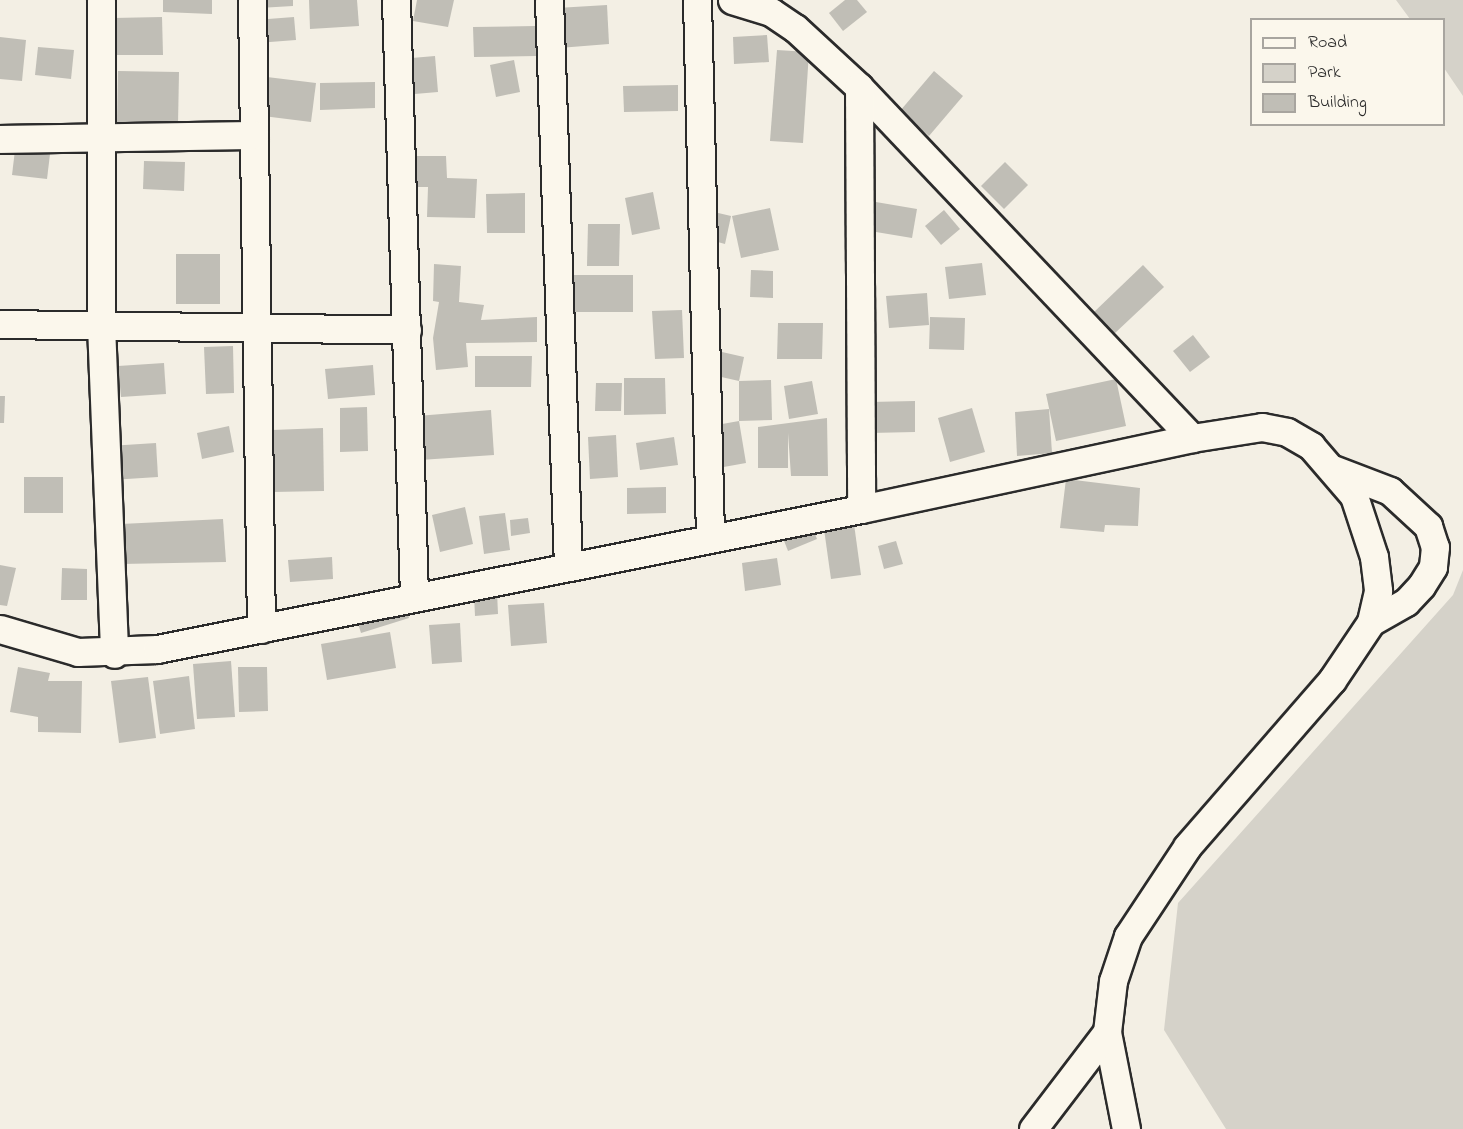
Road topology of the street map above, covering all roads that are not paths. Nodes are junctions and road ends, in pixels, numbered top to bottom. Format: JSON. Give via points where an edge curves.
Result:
{"nodes":[{"id":1,"x":100,"y":0,"type":"edge"},
{"id":2,"x":252,"y":0,"type":"edge"},
{"id":3,"x":396,"y":0,"type":"edge"},
{"id":4,"x":549,"y":0,"type":"edge"},
{"id":5,"x":698,"y":0,"type":"edge"},
{"id":6,"x":732,"y":0,"type":"edge"},
{"id":7,"x":859,"y":87,"type":"junction"},
{"id":8,"x":254,"y":135,"type":"junction"},
{"id":9,"x":0,"y":139,"type":"edge"},
{"id":10,"x":101,"y":139,"type":"junction"},
{"id":11,"x":0,"y":324,"type":"edge"},
{"id":12,"x":101,"y":324,"type":"junction"},
{"id":13,"x":256,"y":325,"type":"junction"},
{"id":14,"x":407,"y":330,"type":"junction"},
{"id":15,"x":1192,"y":438,"type":"junction"},
{"id":16,"x":1333,"y":469,"type":"junction"},
{"id":17,"x":861,"y":509,"type":"junction"},
{"id":18,"x":710,"y":537,"type":"junction"},
{"id":19,"x":568,"y":567,"type":"junction"},
{"id":20,"x":414,"y":595,"type":"junction"},
{"id":21,"x":1371,"y":622,"type":"junction"},
{"id":22,"x":0,"y":629,"type":"edge"},
{"id":23,"x":261,"y":629,"type":"junction"},
{"id":24,"x":114,"y":654,"type":"junction"},
{"id":25,"x":1107,"y":1032,"type":"junction"},
{"id":26,"x":1033,"y":1129,"type":"edge"},
{"id":27,"x":1126,"y":1129,"type":"edge"}],
"edges":[{"from":1,"to":10,"type":"street"},
{"from":2,"to":8,"type":"street"},
{"from":3,"to":14,"type":"street"},
{"from":4,"to":19,"type":"street"},
{"from":5,"to":18,"type":"street"},
{"from":6,"to":7,"type":"street","via":[[771,12],[795,27]]},
{"from":7,"to":15,"type":"street"},
{"from":7,"to":17,"type":"street"},
{"from":8,"to":10,"type":"street"},
{"from":8,"to":13,"type":"street"},
{"from":9,"to":10,"type":"street"},
{"from":10,"to":12,"type":"street"},
{"from":11,"to":12,"type":"street"},
{"from":12,"to":13,"type":"street"},
{"from":12,"to":24,"type":"street"},
{"from":13,"to":14,"type":"street"},
{"from":13,"to":23,"type":"street"},
{"from":14,"to":20,"type":"street"},
{"from":15,"to":16,"type":"street","via":[[1262,427],[1287,432],[1311,446]]},
{"from":15,"to":17,"type":"street"},
{"from":16,"to":21,"type":"street","via":[[1354,496],[1368,526],[1378,591]]},
{"from":16,"to":21,"type":"street","via":[[1390,492],[1428,526],[1435,547],[1432,567],[1421,586],[1406,602]]},
{"from":17,"to":18,"type":"street"},
{"from":18,"to":19,"type":"street"},
{"from":19,"to":20,"type":"street"},
{"from":20,"to":23,"type":"street"},
{"from":21,"to":25,"type":"street","via":[[1346,662],[1152,894],[1128,936],[1117,970]]},
{"from":22,"to":24,"type":"street","via":[[78,652]]},
{"from":23,"to":24,"type":"street"},
{"from":25,"to":26,"type":"street"},
{"from":25,"to":27,"type":"street"}]}
